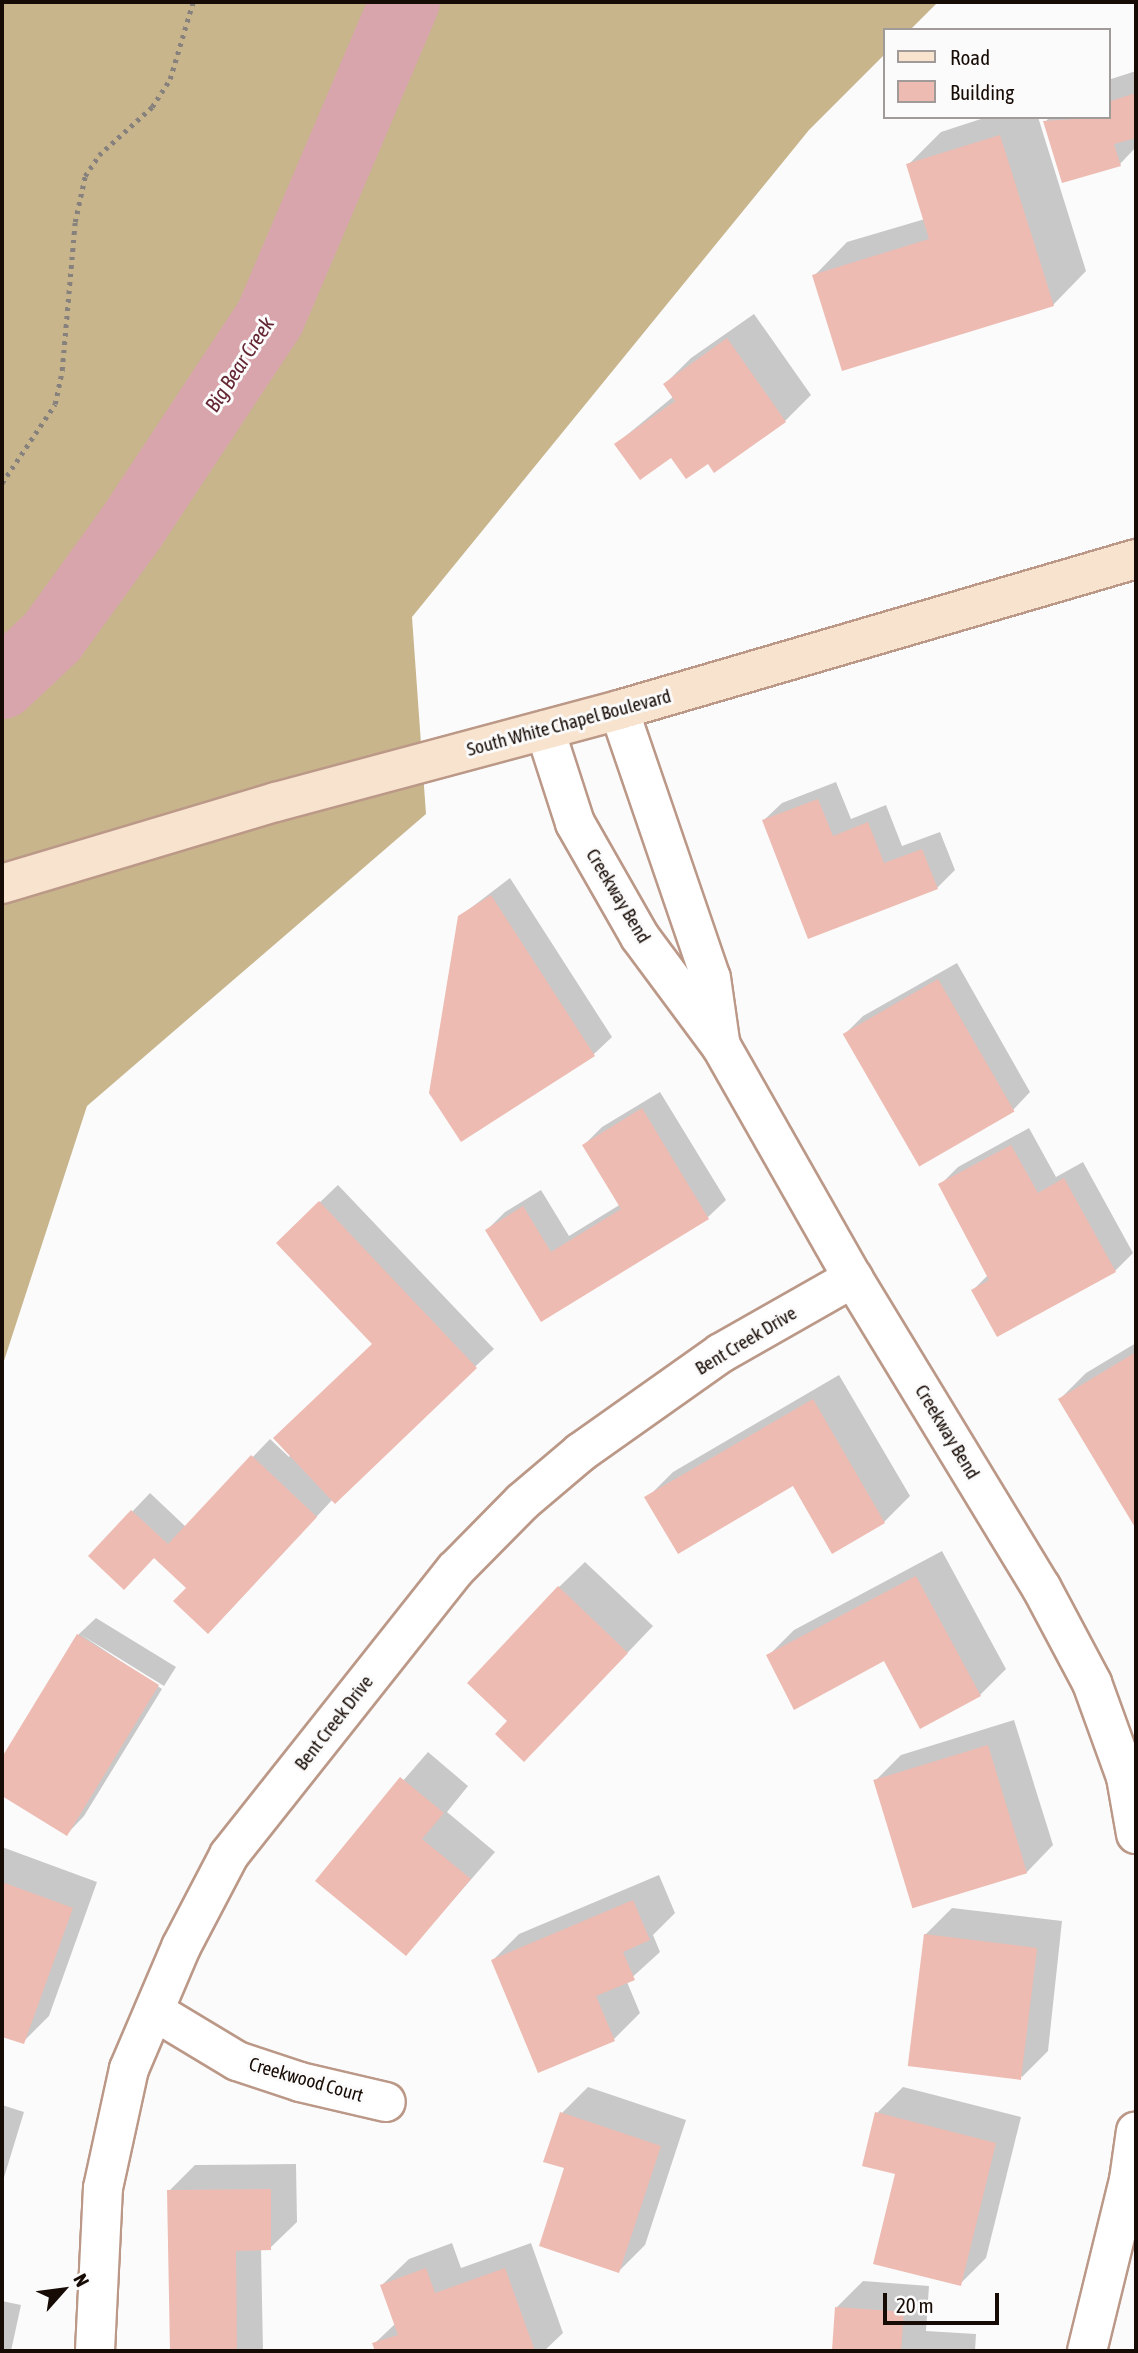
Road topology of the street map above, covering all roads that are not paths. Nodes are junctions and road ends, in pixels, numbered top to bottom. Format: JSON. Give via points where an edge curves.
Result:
{"nodes":[{"id":1,"x":1136,"y":559,"type":"edge"},
{"id":2,"x":619,"y":710,"type":"junction"},
{"id":3,"x":545,"y":730,"type":"junction"},
{"id":4,"x":2,"y":884,"type":"edge"},
{"id":5,"x":721,"y":1046,"type":"junction"},
{"id":6,"x":853,"y":1278,"type":"junction"},
{"id":7,"x":1136,"y":1834,"type":"edge"},
{"id":8,"x":154,"y":2011,"type":"junction"},
{"id":9,"x":386,"y":2102,"type":"dead end"},
{"id":10,"x":1136,"y":2131,"type":"edge"},
{"id":11,"x":95,"y":2351,"type":"edge"},
{"id":12,"x":1087,"y":2351,"type":"edge"}],
"edges":[{"from":1,"to":2,"type":"main road","name":"South White Chapel Boulevard"},
{"from":2,"to":3,"type":"main road","name":"South White Chapel Boulevard"},
{"from":2,"to":5,"type":"street","name":"Creekway Bend","via":[[711,978]]},
{"from":3,"to":4,"type":"main road","name":"South White Chapel Boulevard","via":[[276,802]]},
{"from":3,"to":5,"type":"street","name":"Creekway Bend","via":[[575,823],[640,937]]},
{"from":5,"to":6,"type":"street","name":"Creekway Bend"},
{"from":6,"to":7,"type":"street","name":"Creekway Bend","via":[[1041,1587],[1092,1682],[1126,1777]]},
{"from":6,"to":8,"type":"street","name":"Bent Creek Drive","via":[[721,1353],[581,1452],[522,1502],[455,1570],[229,1856]]},
{"from":8,"to":9,"type":"street","name":"Creekwood Court","via":[[237,2061],[300,2082]]},
{"from":8,"to":11,"type":"street","name":"Bent Creek Drive","via":[[129,2069],[103,2188]]},
{"from":10,"to":12,"type":"street","via":[[1129,2179]]}]}
